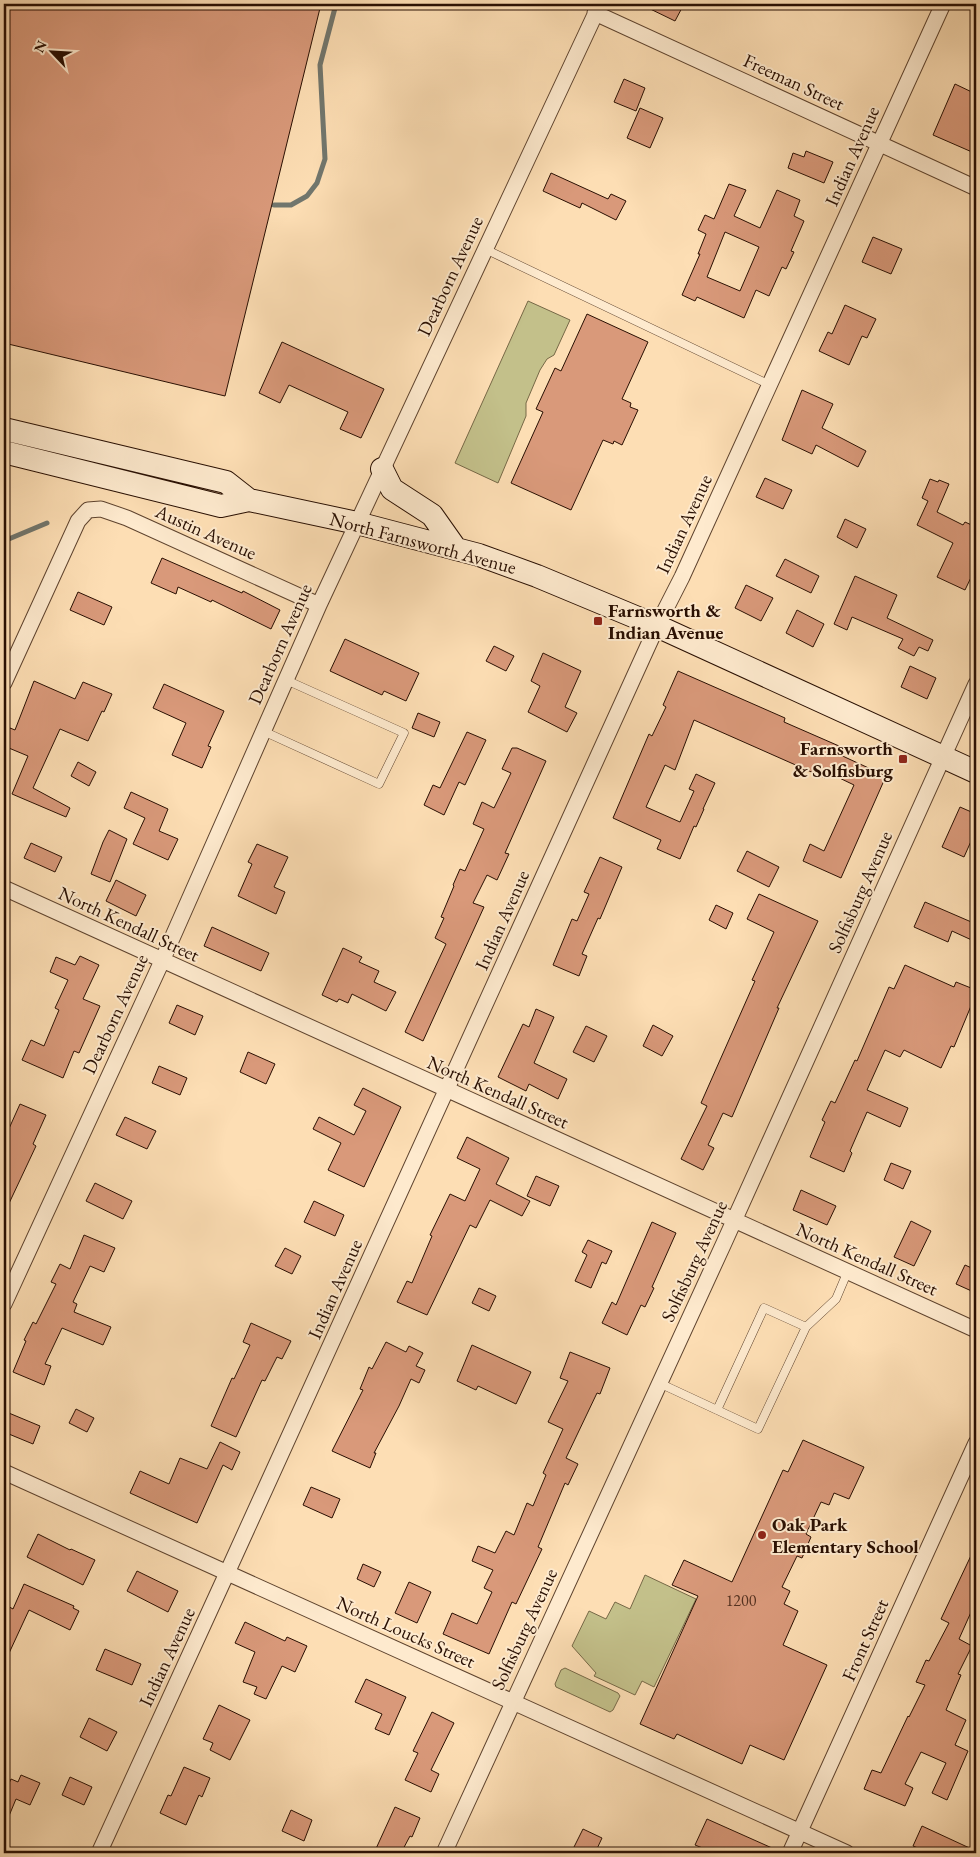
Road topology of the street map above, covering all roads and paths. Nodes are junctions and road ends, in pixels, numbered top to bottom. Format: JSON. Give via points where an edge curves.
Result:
{"nodes":[{"id":1,"x":943,"y":4,"type":"edge"},
{"id":2,"x":598,"y":8,"type":"edge"},
{"id":3,"x":879,"y":144,"type":"junction"},
{"id":4,"x":976,"y":188,"type":"edge"},
{"id":5,"x":485,"y":249,"type":"junction"},
{"id":6,"x":770,"y":384,"type":"junction"},
{"id":7,"x":4,"y":429,"type":"edge"},
{"id":8,"x":4,"y":452,"type":"edge"},
{"id":9,"x":382,"y":469,"type":"junction"},
{"id":10,"x":249,"y":500,"type":"junction"},
{"id":11,"x":357,"y":523,"type":"junction"},
{"id":12,"x":456,"y":549,"type":"junction"},
{"id":13,"x":319,"y":605,"type":"junction"},
{"id":14,"x":657,"y":626,"type":"junction"},
{"id":15,"x":286,"y":680,"type":"junction"},
{"id":16,"x":4,"y":683,"type":"edge"},
{"id":17,"x":976,"y":684,"type":"edge"},
{"id":18,"x":263,"y":731,"type":"junction"},
{"id":19,"x":943,"y":756,"type":"junction"},
{"id":20,"x":976,"y":772,"type":"edge"},
{"id":21,"x":4,"y":888,"type":"edge"},
{"id":22,"x":162,"y":961,"type":"junction"},
{"id":23,"x":446,"y":1090,"type":"junction"},
{"id":24,"x":734,"y":1221,"type":"junction"},
{"id":25,"x":847,"y":1273,"type":"junction"},
{"id":26,"x":4,"y":1304,"type":"edge"},
{"id":27,"x":806,"y":1327,"type":"junction"},
{"id":28,"x":976,"y":1330,"type":"edge"},
{"id":29,"x":659,"y":1384,"type":"junction"},
{"id":30,"x":717,"y":1410,"type":"junction"},
{"id":31,"x":976,"y":1443,"type":"edge"},
{"id":32,"x":4,"y":1472,"type":"edge"},
{"id":33,"x":228,"y":1573,"type":"junction"},
{"id":34,"x":512,"y":1701,"type":"junction"},
{"id":35,"x":800,"y":1832,"type":"junction"},
{"id":36,"x":98,"y":1853,"type":"edge"},
{"id":37,"x":444,"y":1853,"type":"edge"},
{"id":38,"x":790,"y":1853,"type":"edge"},
{"id":39,"x":847,"y":1853,"type":"edge"}],
"edges":[{"from":1,"to":3,"type":"street","name":"Indian Avenue"},
{"from":2,"to":3,"type":"street","name":"Freeman Street"},
{"from":2,"to":5,"type":"street","name":"Dearborn Avenue"},
{"from":3,"to":4,"type":"street","name":"Freeman Street"},
{"from":3,"to":6,"type":"street","name":"Indian Avenue"},
{"from":5,"to":6,"type":"lane"},
{"from":5,"to":9,"type":"street","name":"Dearborn Avenue"},
{"from":6,"to":14,"type":"street","name":"Indian Avenue"},
{"from":7,"to":10,"type":"main road","name":"North Farnsworth Avenue","via":[[226,482]]},
{"from":8,"to":10,"type":"main road","name":"North Farnsworth Avenue","via":[[220,506]]},
{"from":9,"to":11,"type":"street","name":"Dearborn Avenue"},
{"from":9,"to":12,"type":"main road","via":[[392,489],[432,515]]},
{"from":10,"to":11,"type":"main road","name":"North Farnsworth Avenue"},
{"from":11,"to":12,"type":"main road","name":"North Farnsworth Avenue"},
{"from":11,"to":13,"type":"street","name":"Dearborn Avenue"},
{"from":12,"to":14,"type":"main road","name":"North Farnsworth Avenue","via":[[537,576]]},
{"from":13,"to":15,"type":"street","name":"Dearborn Avenue"},
{"from":13,"to":16,"type":"street","name":"Austin Avenue","via":[[128,518],[101,509],[88,510],[78,521]]},
{"from":14,"to":19,"type":"main road","name":"North Farnsworth Avenue"},
{"from":14,"to":23,"type":"street","name":"Indian Avenue"},
{"from":15,"to":18,"type":"street","name":"Dearborn Avenue"},
{"from":15,"to":18,"type":"lane","via":[[404,733],[379,784]]},
{"from":17,"to":19,"type":"street","name":"Solfisburg Avenue"},
{"from":18,"to":22,"type":"street","name":"Dearborn Avenue"},
{"from":19,"to":20,"type":"main road","name":"North Farnsworth Avenue"},
{"from":19,"to":24,"type":"street","name":"Solfisburg Avenue"},
{"from":21,"to":22,"type":"street","name":"North Kendall Street"},
{"from":22,"to":23,"type":"street","name":"North Kendall Street"},
{"from":22,"to":26,"type":"street","name":"Dearborn Avenue"},
{"from":23,"to":24,"type":"street","name":"North Kendall Street"},
{"from":23,"to":33,"type":"street","name":"Indian Avenue"},
{"from":24,"to":25,"type":"street","name":"North Kendall Street"},
{"from":24,"to":29,"type":"street","name":"Solfisburg Avenue"},
{"from":25,"to":27,"type":"lane","via":[[836,1298]]},
{"from":25,"to":28,"type":"street","name":"North Kendall Street"},
{"from":27,"to":30,"type":"lane","via":[[758,1429]]},
{"from":27,"to":30,"type":"lane","via":[[764,1308]]},
{"from":29,"to":30,"type":"lane"},
{"from":29,"to":34,"type":"street","name":"Solfisburg Avenue"},
{"from":31,"to":35,"type":"street","name":"Front Street"},
{"from":32,"to":33,"type":"street","name":"North Loucks Street"},
{"from":33,"to":34,"type":"street","name":"North Loucks Street"},
{"from":33,"to":36,"type":"street","name":"Indian Avenue"},
{"from":34,"to":35,"type":"street","name":"North Loucks Street"},
{"from":34,"to":37,"type":"street","name":"Solfisburg Avenue"},
{"from":35,"to":38,"type":"street","name":"Front Street"},
{"from":35,"to":39,"type":"street","name":"North Loucks Street"}]}
